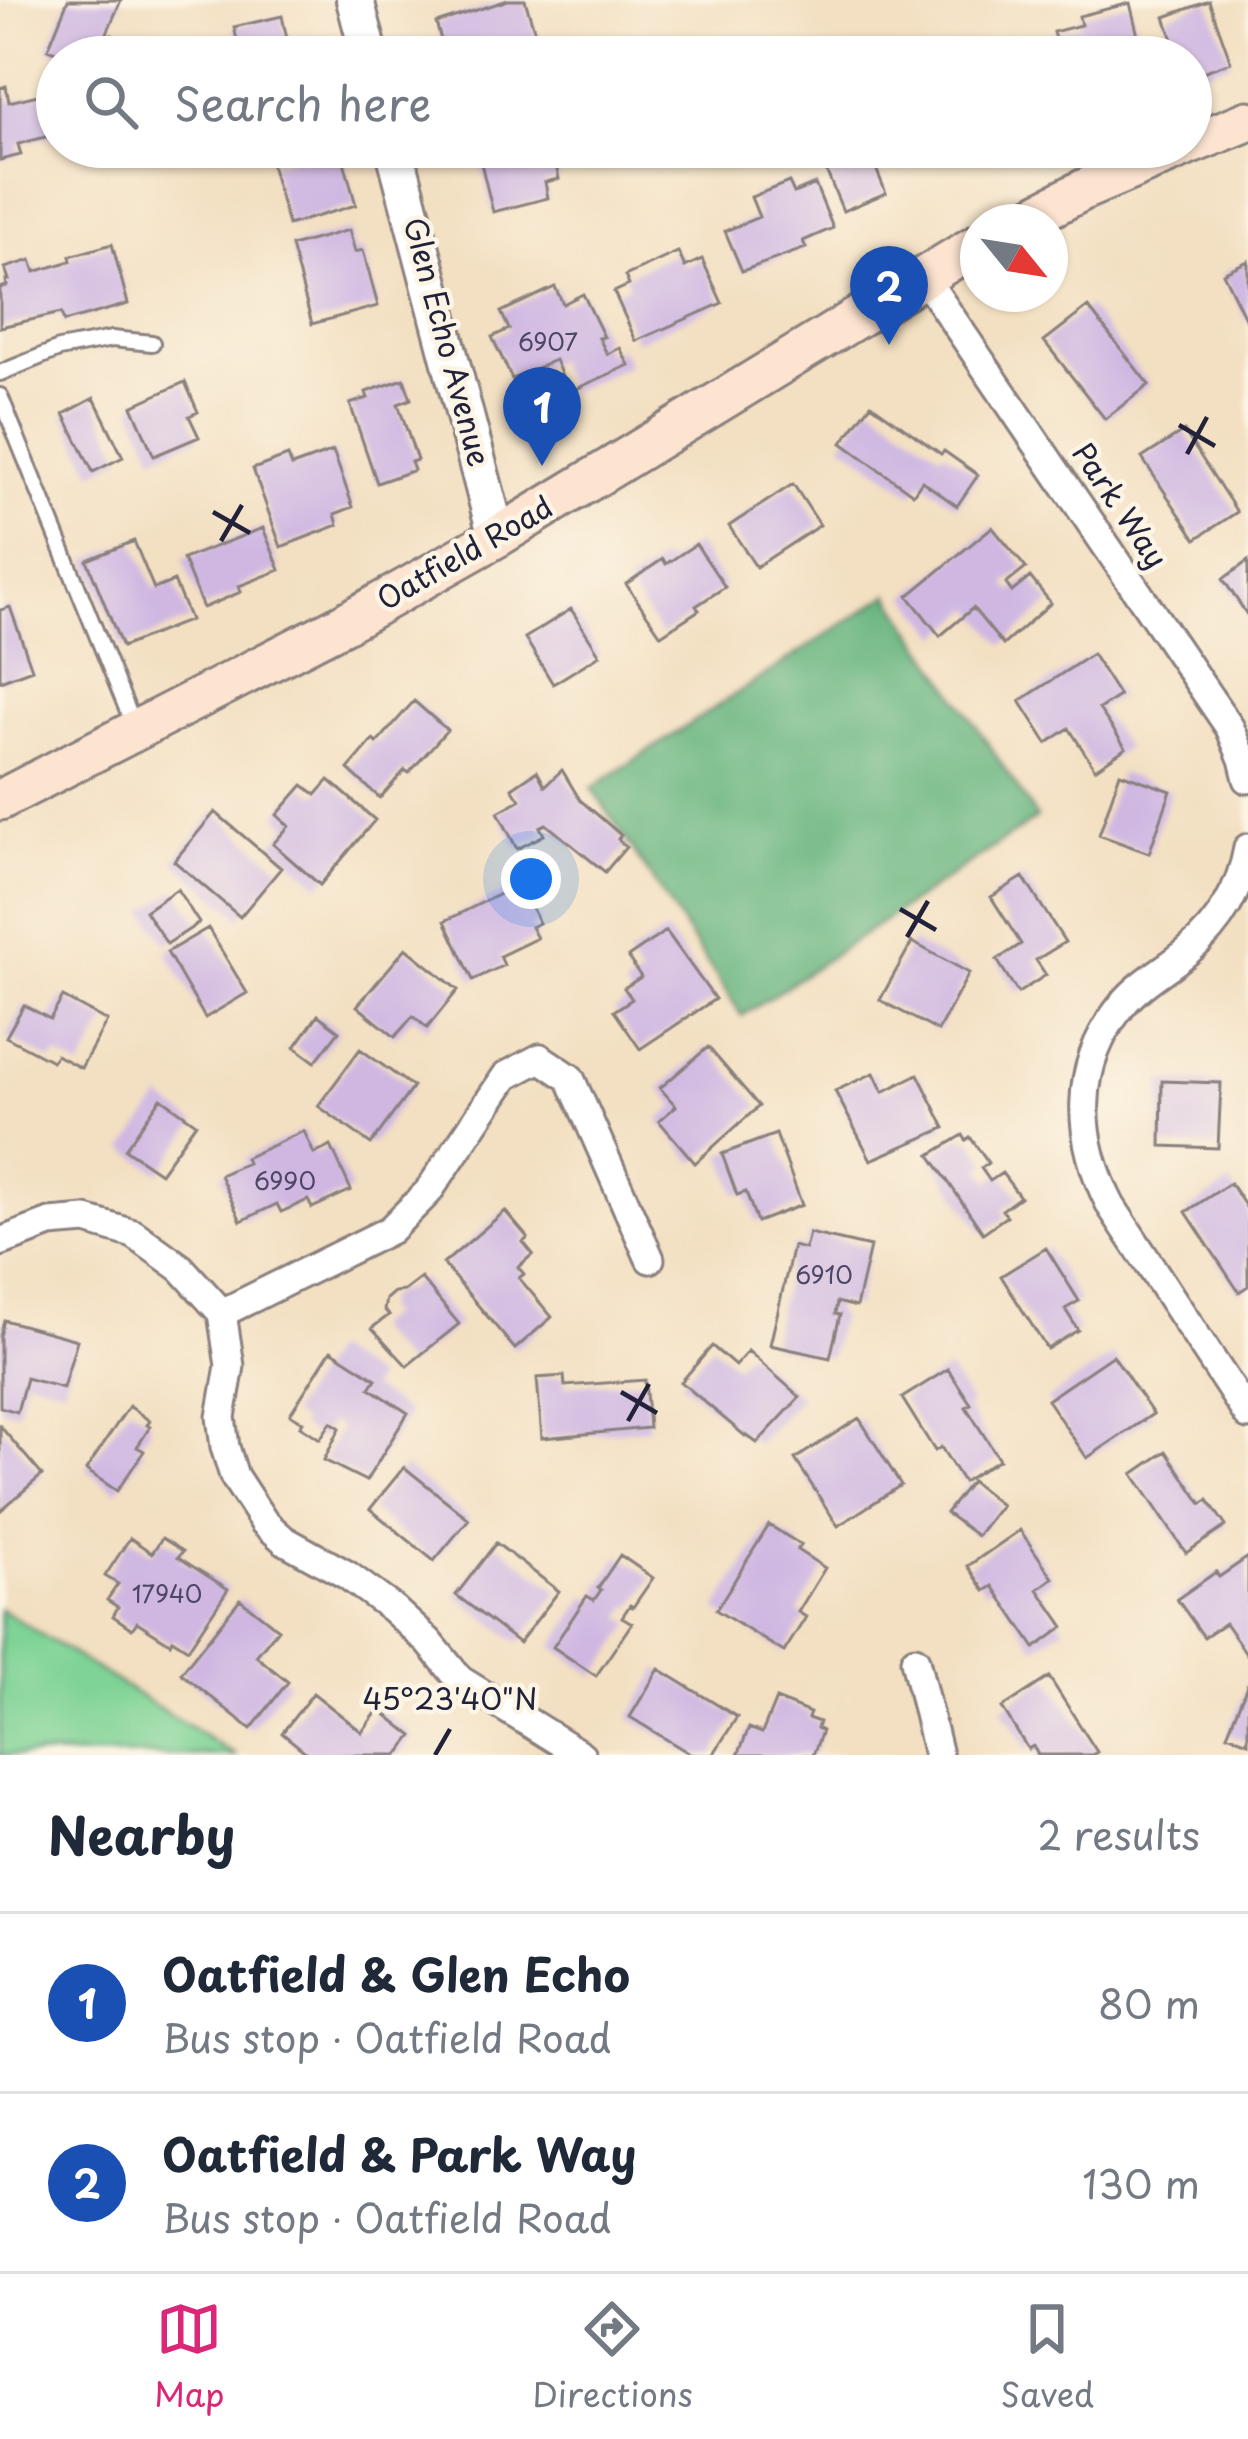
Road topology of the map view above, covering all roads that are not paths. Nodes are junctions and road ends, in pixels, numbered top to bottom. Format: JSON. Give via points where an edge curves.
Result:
{"nodes":[{"id":1,"x":355,"y":0,"type":"edge"},
{"id":2,"x":364,"y":36,"type":"edge"},
{"id":3,"x":1248,"y":121,"type":"edge"},
{"id":4,"x":1212,"y":136,"type":"edge"},
{"id":5,"x":400,"y":168,"type":"edge"},
{"id":6,"x":1135,"y":168,"type":"edge"},
{"id":7,"x":1056,"y":204,"type":"edge"},
{"id":8,"x":960,"y":254,"type":"edge"},
{"id":9,"x":922,"y":276,"type":"junction"},
{"id":10,"x":152,"y":344,"type":"dead end"},
{"id":11,"x":0,"y":374,"type":"edge"},
{"id":12,"x":0,"y":396,"type":"edge"},
{"id":13,"x":497,"y":536,"type":"junction"},
{"id":14,"x":136,"y":731,"type":"junction"},
{"id":15,"x":1248,"y":779,"type":"edge"},
{"id":16,"x":0,"y":800,"type":"edge"},
{"id":17,"x":1248,"y":853,"type":"edge"},
{"id":18,"x":0,"y":1242,"type":"edge"},
{"id":19,"x":650,"y":1259,"type":"dead end"},
{"id":20,"x":222,"y":1313,"type":"junction"},
{"id":21,"x":1248,"y":1415,"type":"edge"},
{"id":22,"x":915,"y":1660,"type":"dead end"},
{"id":23,"x":580,"y":1755,"type":"edge"},
{"id":24,"x":938,"y":1755,"type":"edge"}],
"edges":[{"from":1,"to":2,"type":"street"},
{"from":3,"to":4,"type":"main road"},
{"from":5,"to":13,"type":"street","name":"Glen Echo Avenue"},
{"from":6,"to":7,"type":"main road"},
{"from":8,"to":9,"type":"main road","name":"Oatfield Road"},
{"from":9,"to":13,"type":"main road","name":"Oatfield Road"},
{"from":9,"to":15,"type":"street","name":"Park Way","via":[[1230,728]]},
{"from":10,"to":11,"type":"lane","via":[[112,339],[59,349]]},
{"from":12,"to":14,"type":"lane"},
{"from":13,"to":14,"type":"main road","name":"Oatfield Road"},
{"from":14,"to":16,"type":"main road","name":"Oatfield Road"},
{"from":17,"to":21,"type":"street","via":[[1217,920],[1123,1003],[1102,1036],[1083,1107],[1094,1174],[1111,1206]]},
{"from":18,"to":20,"type":"street","via":[[50,1223],[86,1220],[134,1234],[181,1268]]},
{"from":19,"to":20,"type":"street","via":[[570,1078],[540,1058],[506,1076],[428,1192],[390,1230]]},
{"from":20,"to":23,"type":"street","via":[[230,1366],[225,1447],[264,1522],[392,1608],[460,1679]]},
{"from":22,"to":24,"type":"street"}]}
